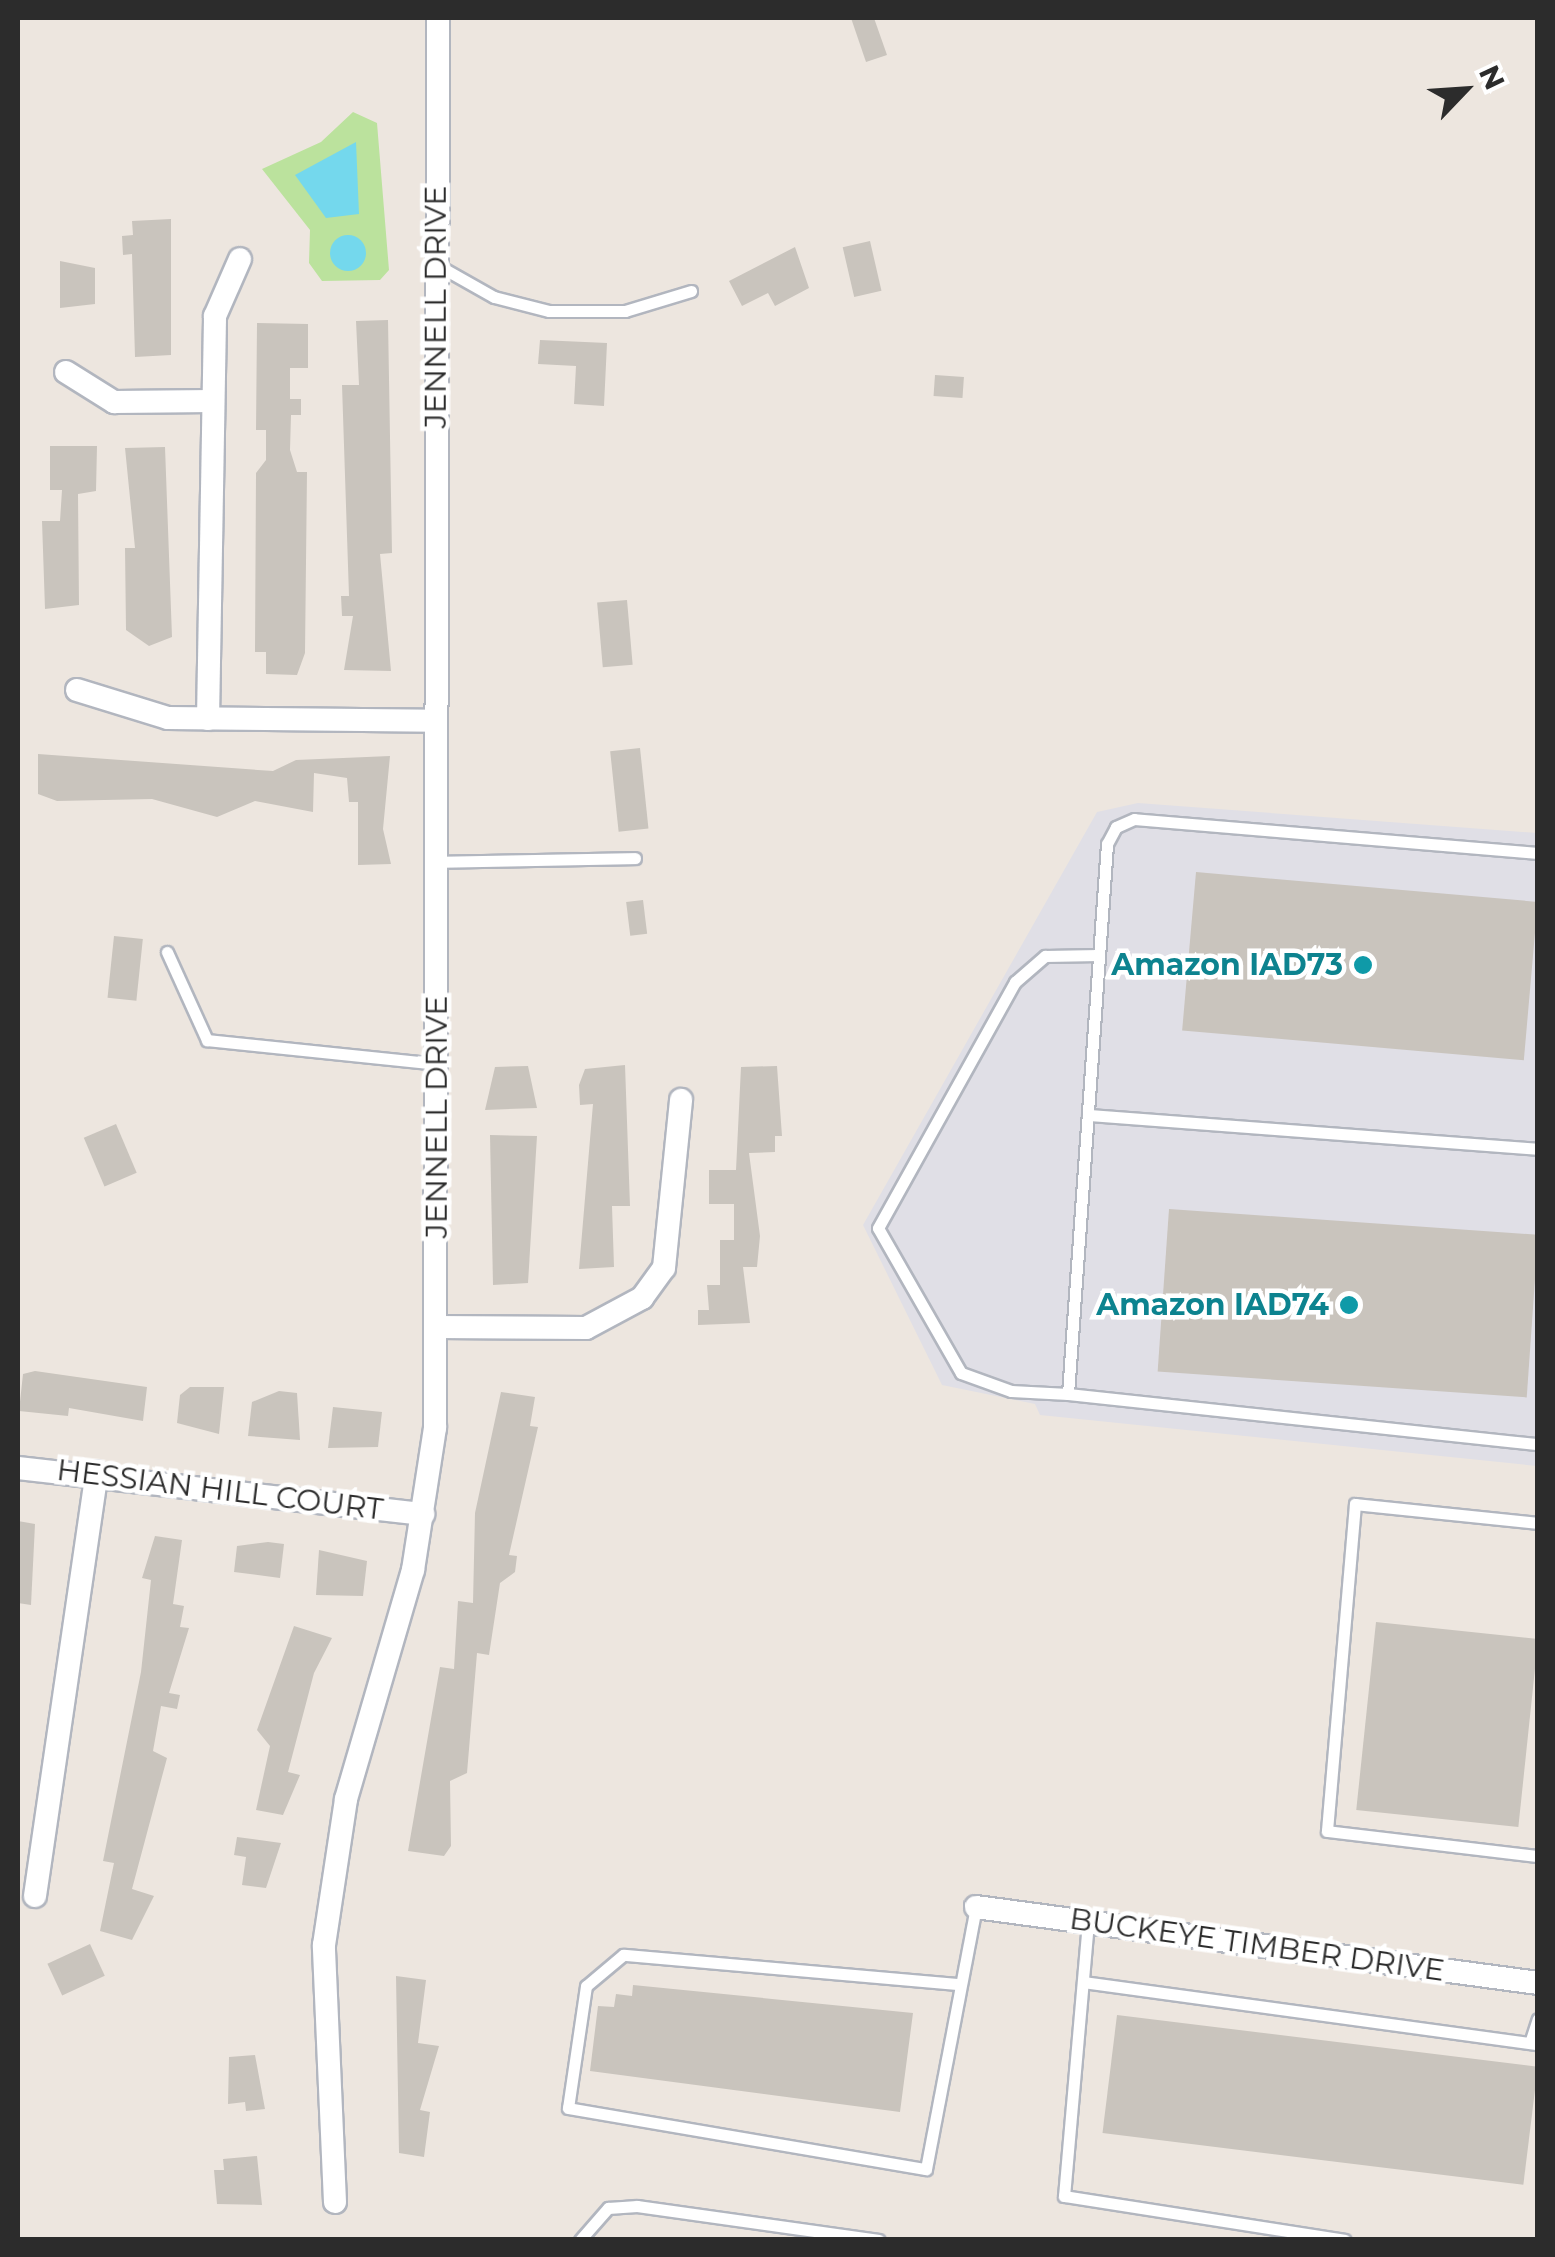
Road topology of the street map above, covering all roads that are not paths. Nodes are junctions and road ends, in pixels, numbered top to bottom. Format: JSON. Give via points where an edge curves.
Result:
{"nodes":[{"id":1,"x":438,"y":18,"type":"edge"},
{"id":2,"x":240,"y":259,"type":"dead end"},
{"id":3,"x":436,"y":263,"type":"junction"},
{"id":4,"x":692,"y":291,"type":"dead end"},
{"id":5,"x":66,"y":372,"type":"dead end"},
{"id":6,"x":213,"y":401,"type":"junction"},
{"id":7,"x":76,"y":690,"type":"dead end"},
{"id":8,"x":208,"y":718,"type":"junction"},
{"id":9,"x":435,"y":721,"type":"junction"},
{"id":10,"x":1538,"y":853,"type":"edge"},
{"id":11,"x":635,"y":858,"type":"dead end"},
{"id":12,"x":435,"y":862,"type":"junction"},
{"id":13,"x":168,"y":952,"type":"dead end"},
{"id":14,"x":1100,"y":955,"type":"junction"},
{"id":15,"x":438,"y":1064,"type":"junction"},
{"id":16,"x":681,"y":1100,"type":"dead end"},
{"id":17,"x":1088,"y":1116,"type":"junction"},
{"id":18,"x":1538,"y":1149,"type":"edge"},
{"id":19,"x":438,"y":1327,"type":"junction"},
{"id":20,"x":1068,"y":1394,"type":"junction"},
{"id":21,"x":1538,"y":1444,"type":"edge"},
{"id":22,"x":18,"y":1468,"type":"edge"},
{"id":23,"x":96,"y":1473,"type":"junction"},
{"id":24,"x":423,"y":1514,"type":"junction"},
{"id":25,"x":1538,"y":1523,"type":"edge"},
{"id":26,"x":1538,"y":1856,"type":"edge"},
{"id":27,"x":35,"y":1896,"type":"dead end"},
{"id":28,"x":976,"y":1907,"type":"joint"},
{"id":29,"x":1088,"y":1922,"type":"junction"},
{"id":30,"x":1083,"y":1982,"type":"junction"},
{"id":31,"x":1538,"y":1983,"type":"edge"},
{"id":32,"x":957,"y":1984,"type":"junction"},
{"id":33,"x":1538,"y":2019,"type":"edge"},
{"id":34,"x":1534,"y":2043,"type":"edge"},
{"id":35,"x":335,"y":2202,"type":"dead end"},
{"id":36,"x":580,"y":2240,"type":"edge"},
{"id":37,"x":879,"y":2240,"type":"edge"},
{"id":38,"x":1345,"y":2240,"type":"edge"}],
"edges":[{"from":1,"to":3,"type":"street","name":"JENNELL DRIVE"},
{"from":2,"to":6,"type":"street","via":[[215,316]]},
{"from":3,"to":4,"type":"lane","via":[[494,297],[549,311],[624,312]]},
{"from":3,"to":9,"type":"street","name":"JENNELL DRIVE"},
{"from":5,"to":6,"type":"street","via":[[114,402]]},
{"from":6,"to":8,"type":"street"},
{"from":7,"to":8,"type":"street","via":[[136,714]]},
{"from":8,"to":9,"type":"street"},
{"from":9,"to":12,"type":"street","name":"JENNELL DRIVE"},
{"from":10,"to":14,"type":"lane","via":[[1134,819],[1107,844]]},
{"from":11,"to":12,"type":"lane"},
{"from":12,"to":15,"type":"street","name":"JENNELL DRIVE"},
{"from":13,"to":15,"type":"lane","via":[[207,1040]]},
{"from":14,"to":17,"type":"lane"},
{"from":14,"to":20,"type":"lane","via":[[1045,956],[1015,982],[878,1228],[960,1373],[1011,1390]]},
{"from":15,"to":19,"type":"street","name":"JENNELL DRIVE"},
{"from":16,"to":19,"type":"street","via":[[664,1268],[642,1298],[586,1328]]},
{"from":17,"to":18,"type":"lane"},
{"from":17,"to":20,"type":"lane"},
{"from":19,"to":24,"type":"street","name":"JENNELL DRIVE"},
{"from":20,"to":21,"type":"lane"},
{"from":22,"to":23,"type":"street","name":"HESSIAN HILL COURT"},
{"from":23,"to":24,"type":"street","name":"HESSIAN HILL COURT"},
{"from":23,"to":27,"type":"street"},
{"from":24,"to":35,"type":"street","name":"JENNELL DRIVE","via":[[346,1799],[326,1927],[324,2085]]},
{"from":25,"to":26,"type":"lane","via":[[1355,1504],[1327,1831]]},
{"from":28,"to":29,"type":"street","name":"BUCKEYE TIMBER DRIVE"},
{"from":28,"to":32,"type":"lane"},
{"from":29,"to":30,"type":"lane"},
{"from":29,"to":31,"type":"street","name":"BUCKEYE TIMBER DRIVE"},
{"from":30,"to":34,"type":"lane"},
{"from":30,"to":38,"type":"lane","via":[[1064,2196]]},
{"from":32,"to":32,"type":"lane","via":[[623,1955],[586,1986],[568,2108],[926,2168]]},
{"from":33,"to":34,"type":"lane"},
{"from":36,"to":37,"type":"lane","via":[[608,2208],[637,2206]]}]}
